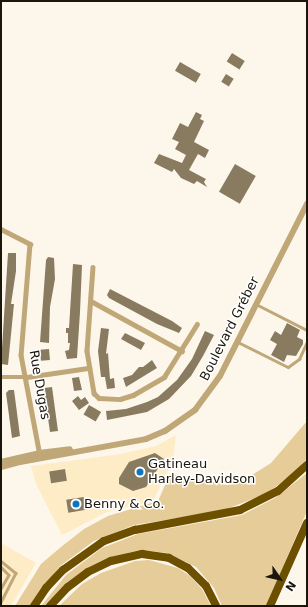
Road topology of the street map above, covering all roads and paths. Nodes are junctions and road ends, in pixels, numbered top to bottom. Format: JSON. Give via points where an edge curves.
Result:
{"nodes":[{"id":1,"x":307,"y":204,"type":"edge"},
{"id":2,"x":1,"y":229,"type":"edge"},
{"id":3,"x":93,"y":267,"type":"dead end"},
{"id":4,"x":91,"y":301,"type":"junction"},
{"id":5,"x":255,"y":304,"type":"junction"},
{"id":6,"x":197,"y":324,"type":"dead end"},
{"id":7,"x":307,"y":330,"type":"edge"},
{"id":8,"x":236,"y":341,"type":"junction"},
{"id":9,"x":307,"y":342,"type":"edge"},
{"id":10,"x":182,"y":351,"type":"junction"},
{"id":11,"x":89,"y":368,"type":"junction"},
{"id":12,"x":1,"y":377,"type":"edge"},
{"id":13,"x":27,"y":377,"type":"junction"},
{"id":14,"x":40,"y":455,"type":"junction"},
{"id":15,"x":1,"y":462,"type":"edge"},
{"id":16,"x":307,"y":465,"type":"edge"},
{"id":17,"x":1,"y":468,"type":"edge"},
{"id":18,"x":307,"y":523,"type":"edge"},
{"id":19,"x":1,"y":561,"type":"edge"},
{"id":20,"x":1,"y":567,"type":"edge"},
{"id":21,"x":1,"y":589,"type":"edge"},
{"id":22,"x":1,"y":602,"type":"edge"},
{"id":23,"x":34,"y":606,"type":"edge"},
{"id":24,"x":50,"y":606,"type":"edge"},
{"id":25,"x":216,"y":606,"type":"edge"},
{"id":26,"x":270,"y":606,"type":"edge"}],
"edges":[{"from":1,"to":5,"type":"street","name":"Boulevard Gréber"},
{"from":2,"to":13,"type":"street","name":"Rue Dugas","via":[[30,244],[21,347]]},
{"from":3,"to":4,"type":"street"},
{"from":4,"to":10,"type":"street"},
{"from":4,"to":11,"type":"street","via":[[87,346]]},
{"from":5,"to":7,"type":"lane"},
{"from":5,"to":8,"type":"street","name":"Boulevard Gréber"},
{"from":6,"to":10,"type":"street"},
{"from":8,"to":9,"type":"lane","via":[[288,367],[299,359]]},
{"from":8,"to":14,"type":"street","name":"Boulevard Gréber","via":[[216,384],[195,410],[165,431],[122,445]]},
{"from":10,"to":11,"type":"street","via":[[164,377],[150,387],[120,399],[106,400],[94,393]]},
{"from":11,"to":13,"type":"street"},
{"from":12,"to":13,"type":"street"},
{"from":13,"to":14,"type":"street","name":"Rue Dugas"},
{"from":14,"to":15,"type":"street","name":"Boulevard Gréber"},
{"from":14,"to":17,"type":"street","name":"Boulevard Gréber"},
{"from":16,"to":23,"type":"highway","via":[[272,494],[240,510],[135,530],[96,545],[57,576]]},
{"from":18,"to":26,"type":"highway"},
{"from":19,"to":22,"type":"lane","via":[[16,573]]},
{"from":20,"to":21,"type":"lane","via":[[9,575]]},
{"from":24,"to":25,"type":"highway","via":[[68,586],[88,572],[111,561],[142,554],[169,558],[188,568],[206,586]]}]}
